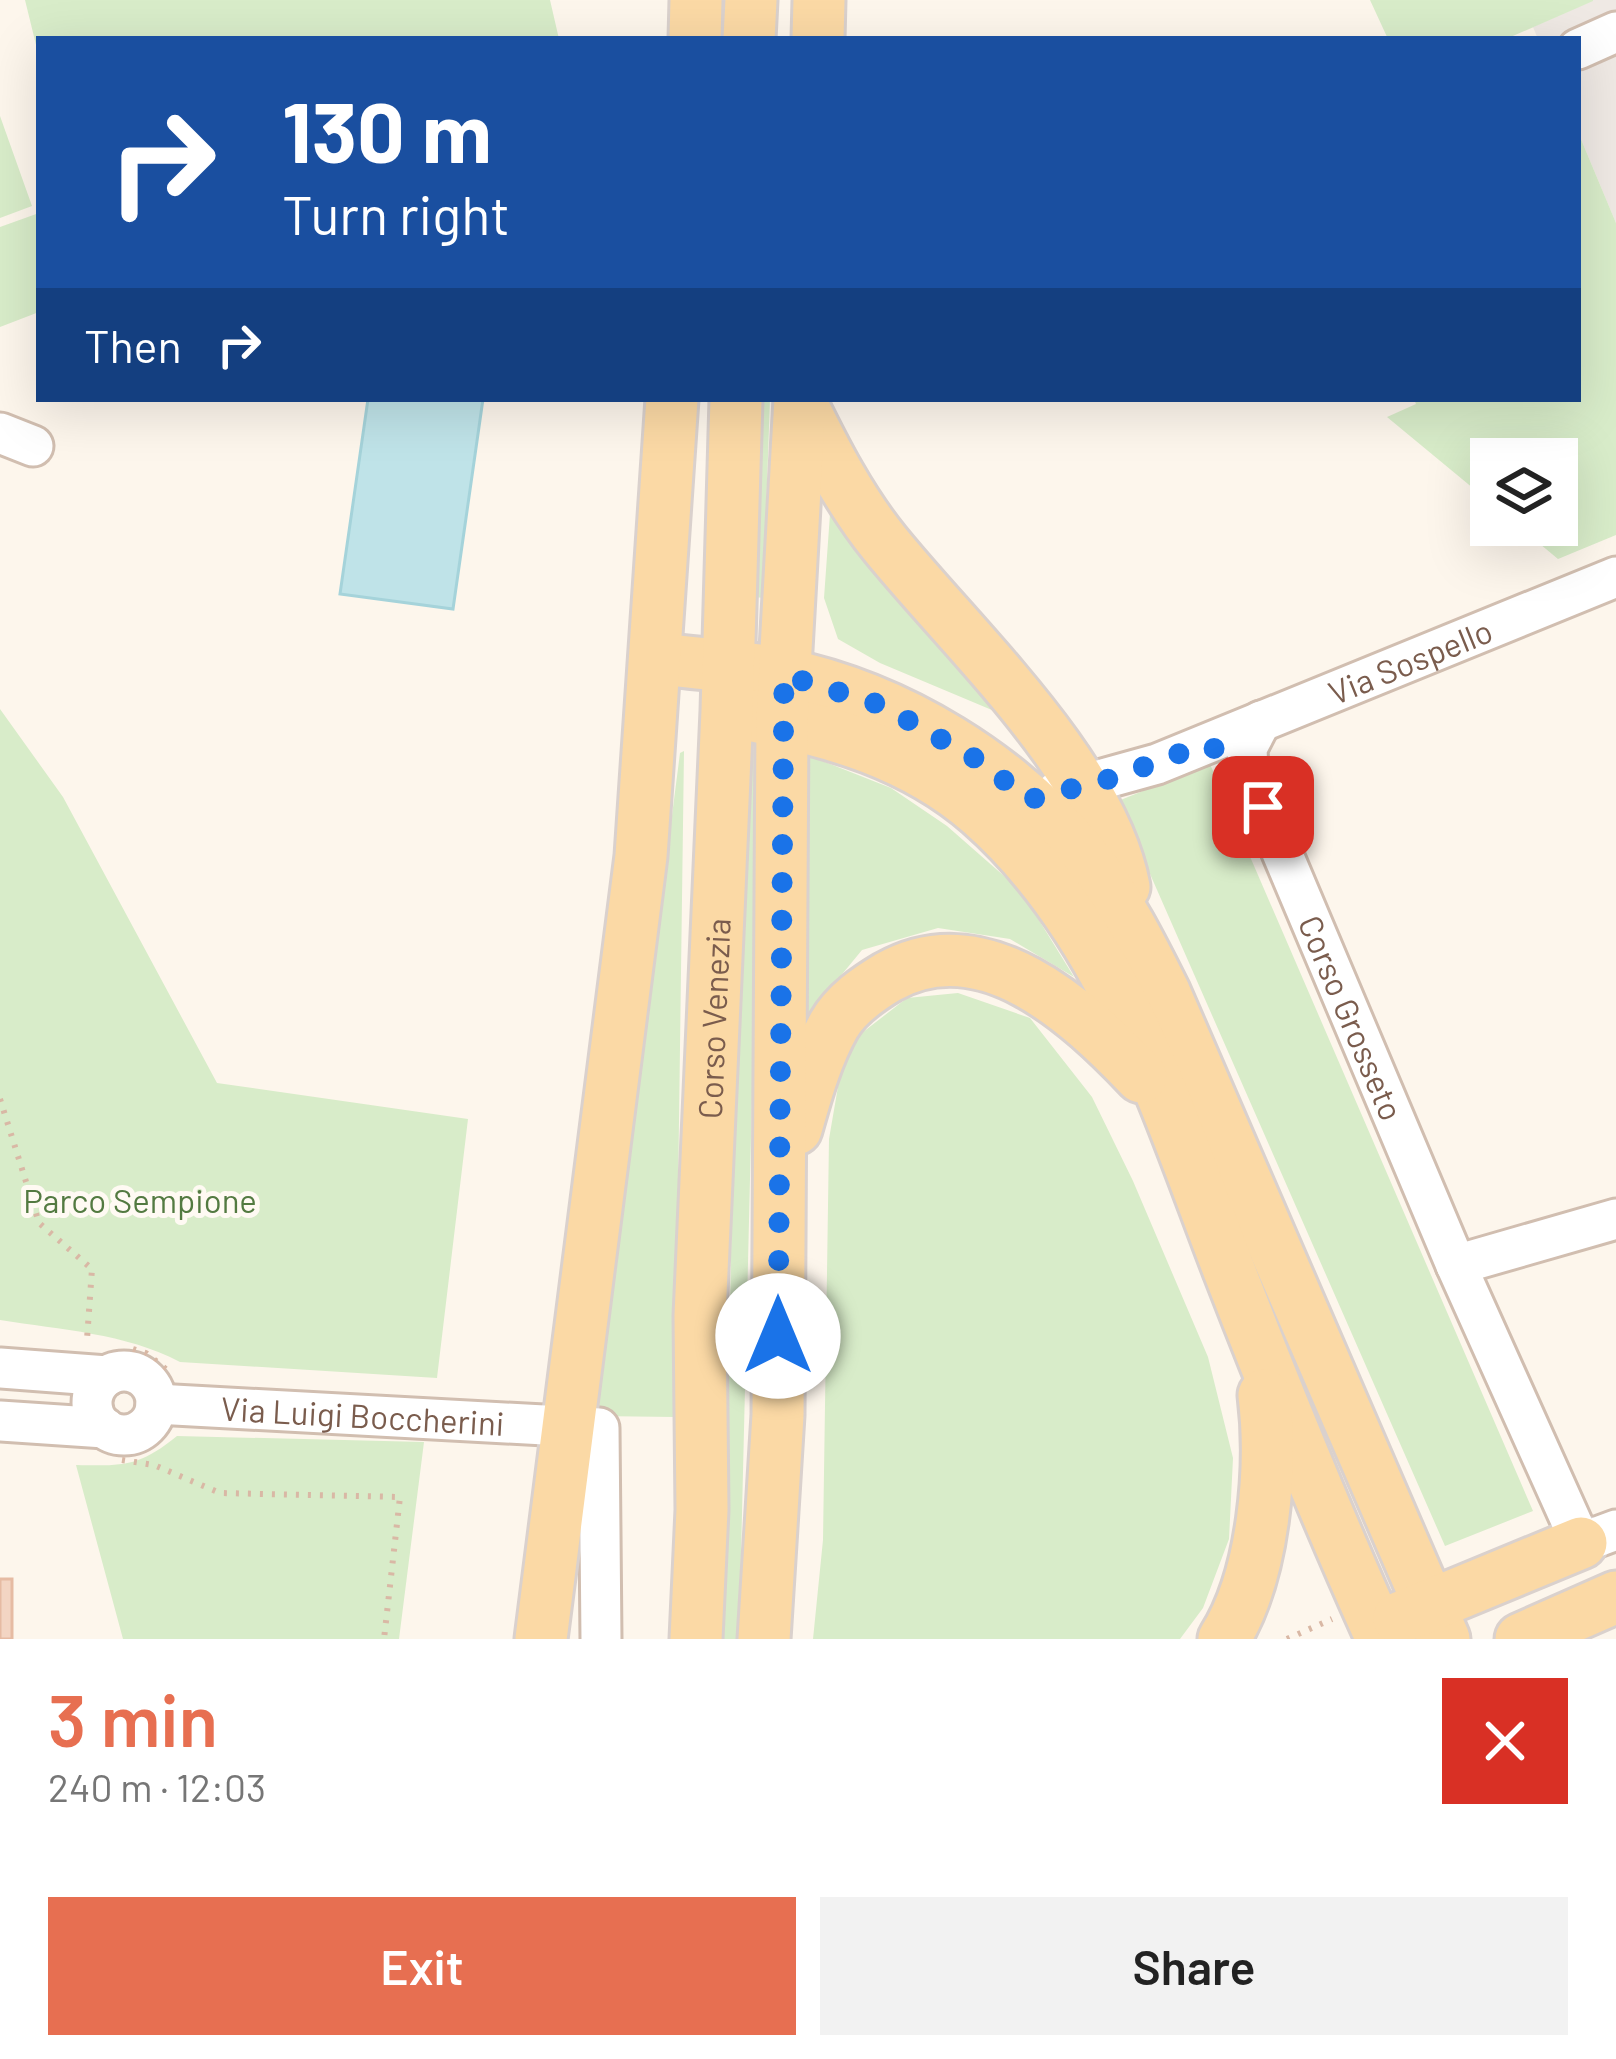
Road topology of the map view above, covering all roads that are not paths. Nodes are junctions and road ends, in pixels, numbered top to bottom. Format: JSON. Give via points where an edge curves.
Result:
{"nodes":[{"id":1,"x":751,"y":0,"type":"edge"},
{"id":2,"x":819,"y":0,"type":"edge"},
{"id":3,"x":1616,"y":32,"type":"edge"},
{"id":4,"x":749,"y":36,"type":"edge"},
{"id":5,"x":818,"y":36,"type":"edge"},
{"id":6,"x":1581,"y":48,"type":"edge"},
{"id":7,"x":672,"y":402,"type":"edge"},
{"id":8,"x":736,"y":402,"type":"edge"},
{"id":9,"x":800,"y":402,"type":"edge"},
{"id":10,"x":801,"y":402,"type":"edge"},
{"id":11,"x":1616,"y":577,"type":"edge"},
{"id":12,"x":655,"y":658,"type":"junction"},
{"id":13,"x":728,"y":689,"type":"junction"},
{"id":14,"x":783,"y":698,"type":"junction"},
{"id":15,"x":1261,"y":722,"type":"junction"},
{"id":16,"x":1205,"y":744,"type":"junction"},
{"id":17,"x":1248,"y":772,"type":"junction"},
{"id":18,"x":1083,"y":786,"type":"junction"},
{"id":19,"x":1028,"y":800,"type":"junction"},
{"id":20,"x":1132,"y":928,"type":"junction"},
{"id":21,"x":1163,"y":1101,"type":"junction"},
{"id":22,"x":778,"y":1186,"type":"junction"},
{"id":23,"x":1616,"y":1219,"type":"edge"},
{"id":24,"x":1456,"y":1264,"type":"junction"},
{"id":25,"x":1257,"y":1341,"type":"junction"},
{"id":26,"x":0,"y":1368,"type":"edge"},
{"id":27,"x":107,"y":1376,"type":"junction"},
{"id":28,"x":156,"y":1404,"type":"junction"},
{"id":29,"x":0,"y":1421,"type":"edge"},
{"id":30,"x":570,"y":1425,"type":"junction"},
{"id":31,"x":105,"y":1428,"type":"junction"},
{"id":32,"x":1599,"y":1536,"type":"edge"},
{"id":33,"x":1616,"y":1597,"type":"edge"},
{"id":34,"x":1436,"y":1622,"type":"edge"},
{"id":35,"x":1362,"y":1630,"type":"edge"},
{"id":36,"x":541,"y":1639,"type":"edge"},
{"id":37,"x":601,"y":1639,"type":"edge"},
{"id":38,"x":697,"y":1639,"type":"edge"},
{"id":39,"x":764,"y":1639,"type":"edge"},
{"id":40,"x":1224,"y":1639,"type":"edge"},
{"id":41,"x":1521,"y":1639,"type":"edge"}],
"edges":[{"from":1,"to":4,"type":"main road"},
{"from":2,"to":5,"type":"main road"},
{"from":3,"to":6,"type":"street"},
{"from":7,"to":12,"type":"main road"},
{"from":8,"to":13,"type":"main road","name":"Corso Venezia"},
{"from":9,"to":14,"type":"main road","name":"Corso Venezia"},
{"from":10,"to":18,"type":"main road","via":[[882,542]]},
{"from":11,"to":15,"type":"street","name":"Via Sospello"},
{"from":12,"to":13,"type":"main road"},
{"from":12,"to":30,"type":"main road","via":[[641,856]]},
{"from":13,"to":14,"type":"main road"},
{"from":13,"to":38,"type":"main road","name":"Corso Venezia","via":[[700,1316]]},
{"from":14,"to":19,"type":"main road","via":[[881,705],[983,763]]},
{"from":14,"to":21,"type":"main road","via":[[980,812],[1050,884],[1092,948]]},
{"from":14,"to":22,"type":"main road","name":"Corso Venezia"},
{"from":15,"to":16,"type":"street","name":"Via Sospello"},
{"from":15,"to":17,"type":"street","via":[[1247,748]]},
{"from":16,"to":17,"type":"street"},
{"from":16,"to":18,"type":"street","name":"Via Sospello"},
{"from":17,"to":24,"type":"street","name":"Corso Grosseto"},
{"from":18,"to":19,"type":"street","name":"Via Sospello"},
{"from":18,"to":20,"type":"main road","via":[[1121,872]]},
{"from":19,"to":20,"type":"main road","via":[[1086,860]]},
{"from":20,"to":34,"type":"main road"},
{"from":21,"to":22,"type":"main road","via":[[1077,1016],[1021,978],[986,963],[914,968],[864,992],[835,1022]]},
{"from":21,"to":25,"type":"main road"},
{"from":22,"to":39,"type":"main road","name":"Corso Venezia","via":[[778,1415]]},
{"from":23,"to":24,"type":"street"},
{"from":24,"to":32,"type":"street","name":"Corso Grosseto"},
{"from":25,"to":35,"type":"main road"},
{"from":25,"to":40,"type":"main road","via":[[1265,1489],[1251,1574]]},
{"from":26,"to":27,"type":"street"},
{"from":27,"to":28,"type":"street","via":[[136,1373]]},
{"from":27,"to":31,"type":"street","via":[[92,1406]]},
{"from":28,"to":30,"type":"street","name":"Via Luigi Boccherini"},
{"from":28,"to":31,"type":"street","via":[[142,1430],[123,1435]]},
{"from":29,"to":31,"type":"street"},
{"from":30,"to":36,"type":"main road"},
{"from":30,"to":37,"type":"street","via":[[599,1428]]},
{"from":32,"to":34,"type":"main road"},
{"from":33,"to":41,"type":"main road"},
{"from":34,"to":35,"type":"main road"}]}
